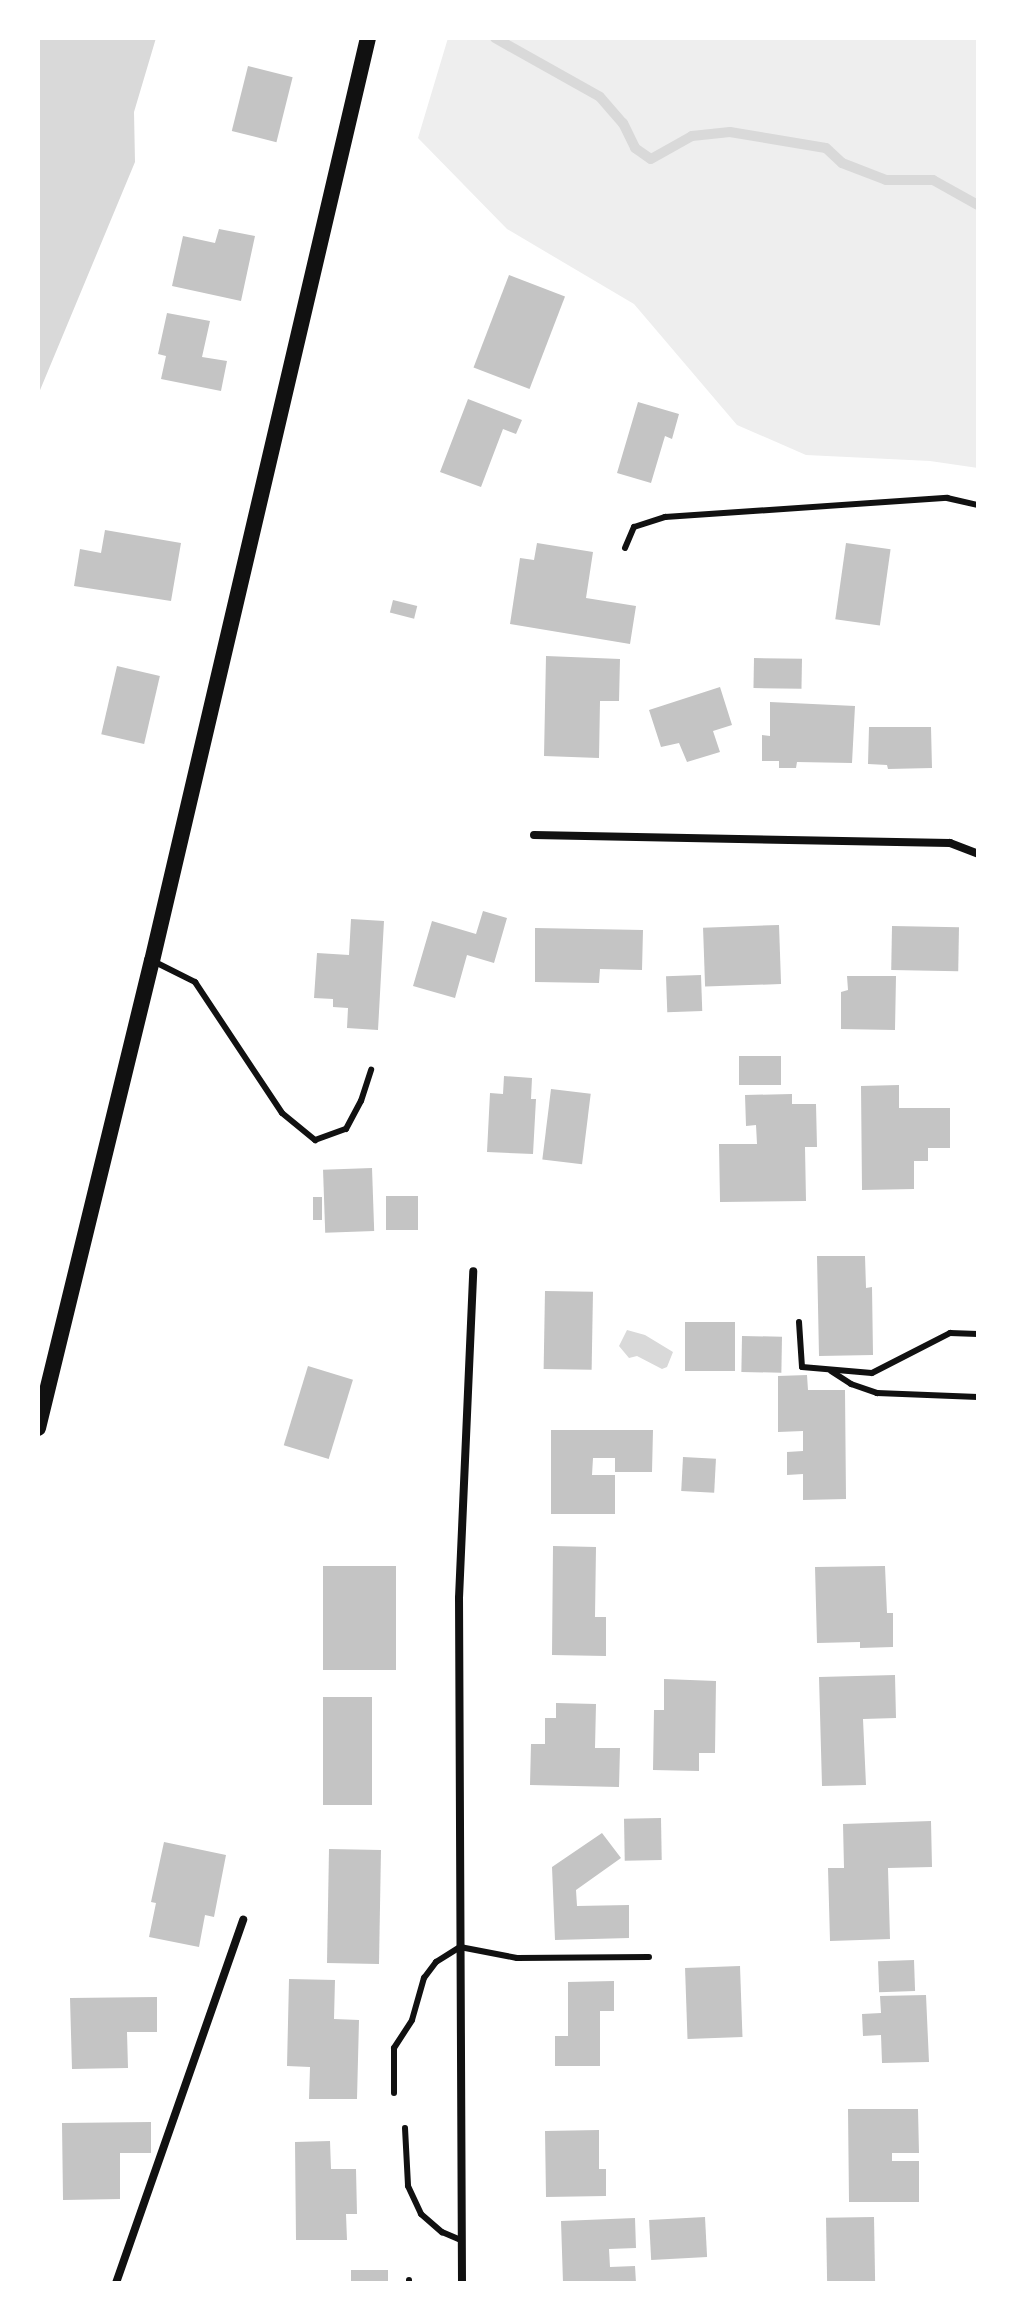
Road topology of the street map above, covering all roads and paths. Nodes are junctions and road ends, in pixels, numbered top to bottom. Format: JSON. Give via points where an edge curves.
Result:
{"nodes":[{"id":1,"x":368,"y":38,"type":"edge"},
{"id":2,"x":978,"y":505,"type":"edge"},
{"id":3,"x":625,"y":548,"type":"dead end"},
{"id":4,"x":534,"y":835,"type":"dead end"},
{"id":5,"x":978,"y":854,"type":"edge"},
{"id":6,"x":152,"y":961,"type":"junction"},
{"id":7,"x":371,"y":1070,"type":"dead end"},
{"id":8,"x":473,"y":1271,"type":"dead end"},
{"id":9,"x":799,"y":1322,"type":"dead end"},
{"id":10,"x":978,"y":1334,"type":"edge"},
{"id":11,"x":828,"y":1369,"type":"junction"},
{"id":12,"x":978,"y":1397,"type":"edge"},
{"id":13,"x":38,"y":1428,"type":"edge"},
{"id":14,"x":243,"y":1920,"type":"dead end"},
{"id":15,"x":460,"y":1947,"type":"junction"},
{"id":16,"x":649,"y":1957,"type":"dead end"},
{"id":17,"x":394,"y":2093,"type":"dead end"},
{"id":18,"x":405,"y":2128,"type":"dead end"},
{"id":19,"x":461,"y":2240,"type":"junction"},
{"id":20,"x":116,"y":2283,"type":"edge"},
{"id":21,"x":462,"y":2283,"type":"edge"}],
"edges":[{"from":1,"to":6,"type":"main road"},
{"from":2,"to":3,"type":"lane","via":[[947,498],[665,517],[634,527]]},
{"from":4,"to":5,"type":"street","via":[[950,843]]},
{"from":6,"to":7,"type":"lane","via":[[195,982],[282,1113],[315,1140],[346,1129]]},
{"from":6,"to":13,"type":"main road"},
{"from":8,"to":15,"type":"street","via":[[459,1598]]},
{"from":9,"to":11,"type":"lane","via":[[802,1367]]},
{"from":10,"to":11,"type":"lane","via":[[950,1333],[872,1373]]},
{"from":11,"to":12,"type":"lane","via":[[877,1393]]},
{"from":14,"to":20,"type":"street"},
{"from":15,"to":16,"type":"lane","via":[[517,1958]]},
{"from":15,"to":17,"type":"lane","via":[[436,1962],[424,1978],[412,2020],[394,2048]]},
{"from":15,"to":19,"type":"street"},
{"from":18,"to":19,"type":"lane","via":[[408,2186],[421,2214]]},
{"from":19,"to":21,"type":"street"}]}
